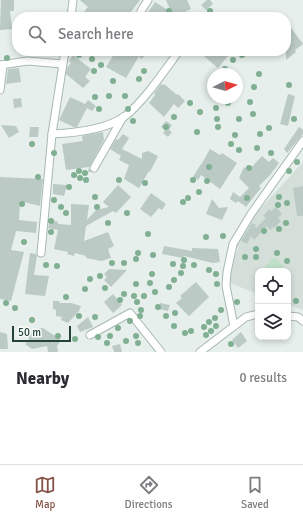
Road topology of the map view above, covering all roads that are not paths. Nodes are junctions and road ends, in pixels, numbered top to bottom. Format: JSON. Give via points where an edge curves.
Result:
{"nodes":[{"id":1,"x":74,"y":0,"type":"edge"},
{"id":2,"x":148,"y":0,"type":"edge"},
{"id":3,"x":141,"y":11,"type":"dead end"},
{"id":4,"x":71,"y":12,"type":"edge"},
{"id":5,"x":64,"y":56,"type":"edge"},
{"id":6,"x":175,"y":56,"type":"edge"},
{"id":7,"x":62,"y":64,"type":"junction"},
{"id":8,"x":2,"y":65,"type":"edge"},
{"id":9,"x":0,"y":90,"type":"edge"},
{"id":10,"x":123,"y":117,"type":"junction"},
{"id":11,"x":52,"y":134,"type":"junction"},
{"id":12,"x":303,"y":141,"type":"edge"},
{"id":13,"x":94,"y":168,"type":"dead end"},
{"id":14,"x":41,"y":253,"type":"dead end"},
{"id":15,"x":255,"y":315,"type":"edge"},
{"id":16,"x":291,"y":316,"type":"edge"},
{"id":17,"x":303,"y":321,"type":"edge"},
{"id":18,"x":234,"y":326,"type":"junction"},
{"id":19,"x":90,"y":335,"type":"dead end"},
{"id":20,"x":161,"y":352,"type":"edge"},
{"id":21,"x":200,"y":352,"type":"edge"}],
"edges":[{"from":1,"to":4,"type":"street"},
{"from":2,"to":3,"type":"street"},
{"from":5,"to":7,"type":"street"},
{"from":6,"to":10,"type":"street","via":[[135,107]]},
{"from":7,"to":8,"type":"street","via":[[28,61]]},
{"from":7,"to":11,"type":"street"},
{"from":8,"to":9,"type":"street"},
{"from":10,"to":11,"type":"street","via":[[87,130]]},
{"from":10,"to":13,"type":"street"},
{"from":11,"to":14,"type":"street"},
{"from":12,"to":18,"type":"street","via":[[233,244],[226,286]]},
{"from":15,"to":18,"type":"street","via":[[246,317]]},
{"from":16,"to":17,"type":"street"},
{"from":18,"to":21,"type":"street"},
{"from":19,"to":20,"type":"street","via":[[130,313]]}]}
